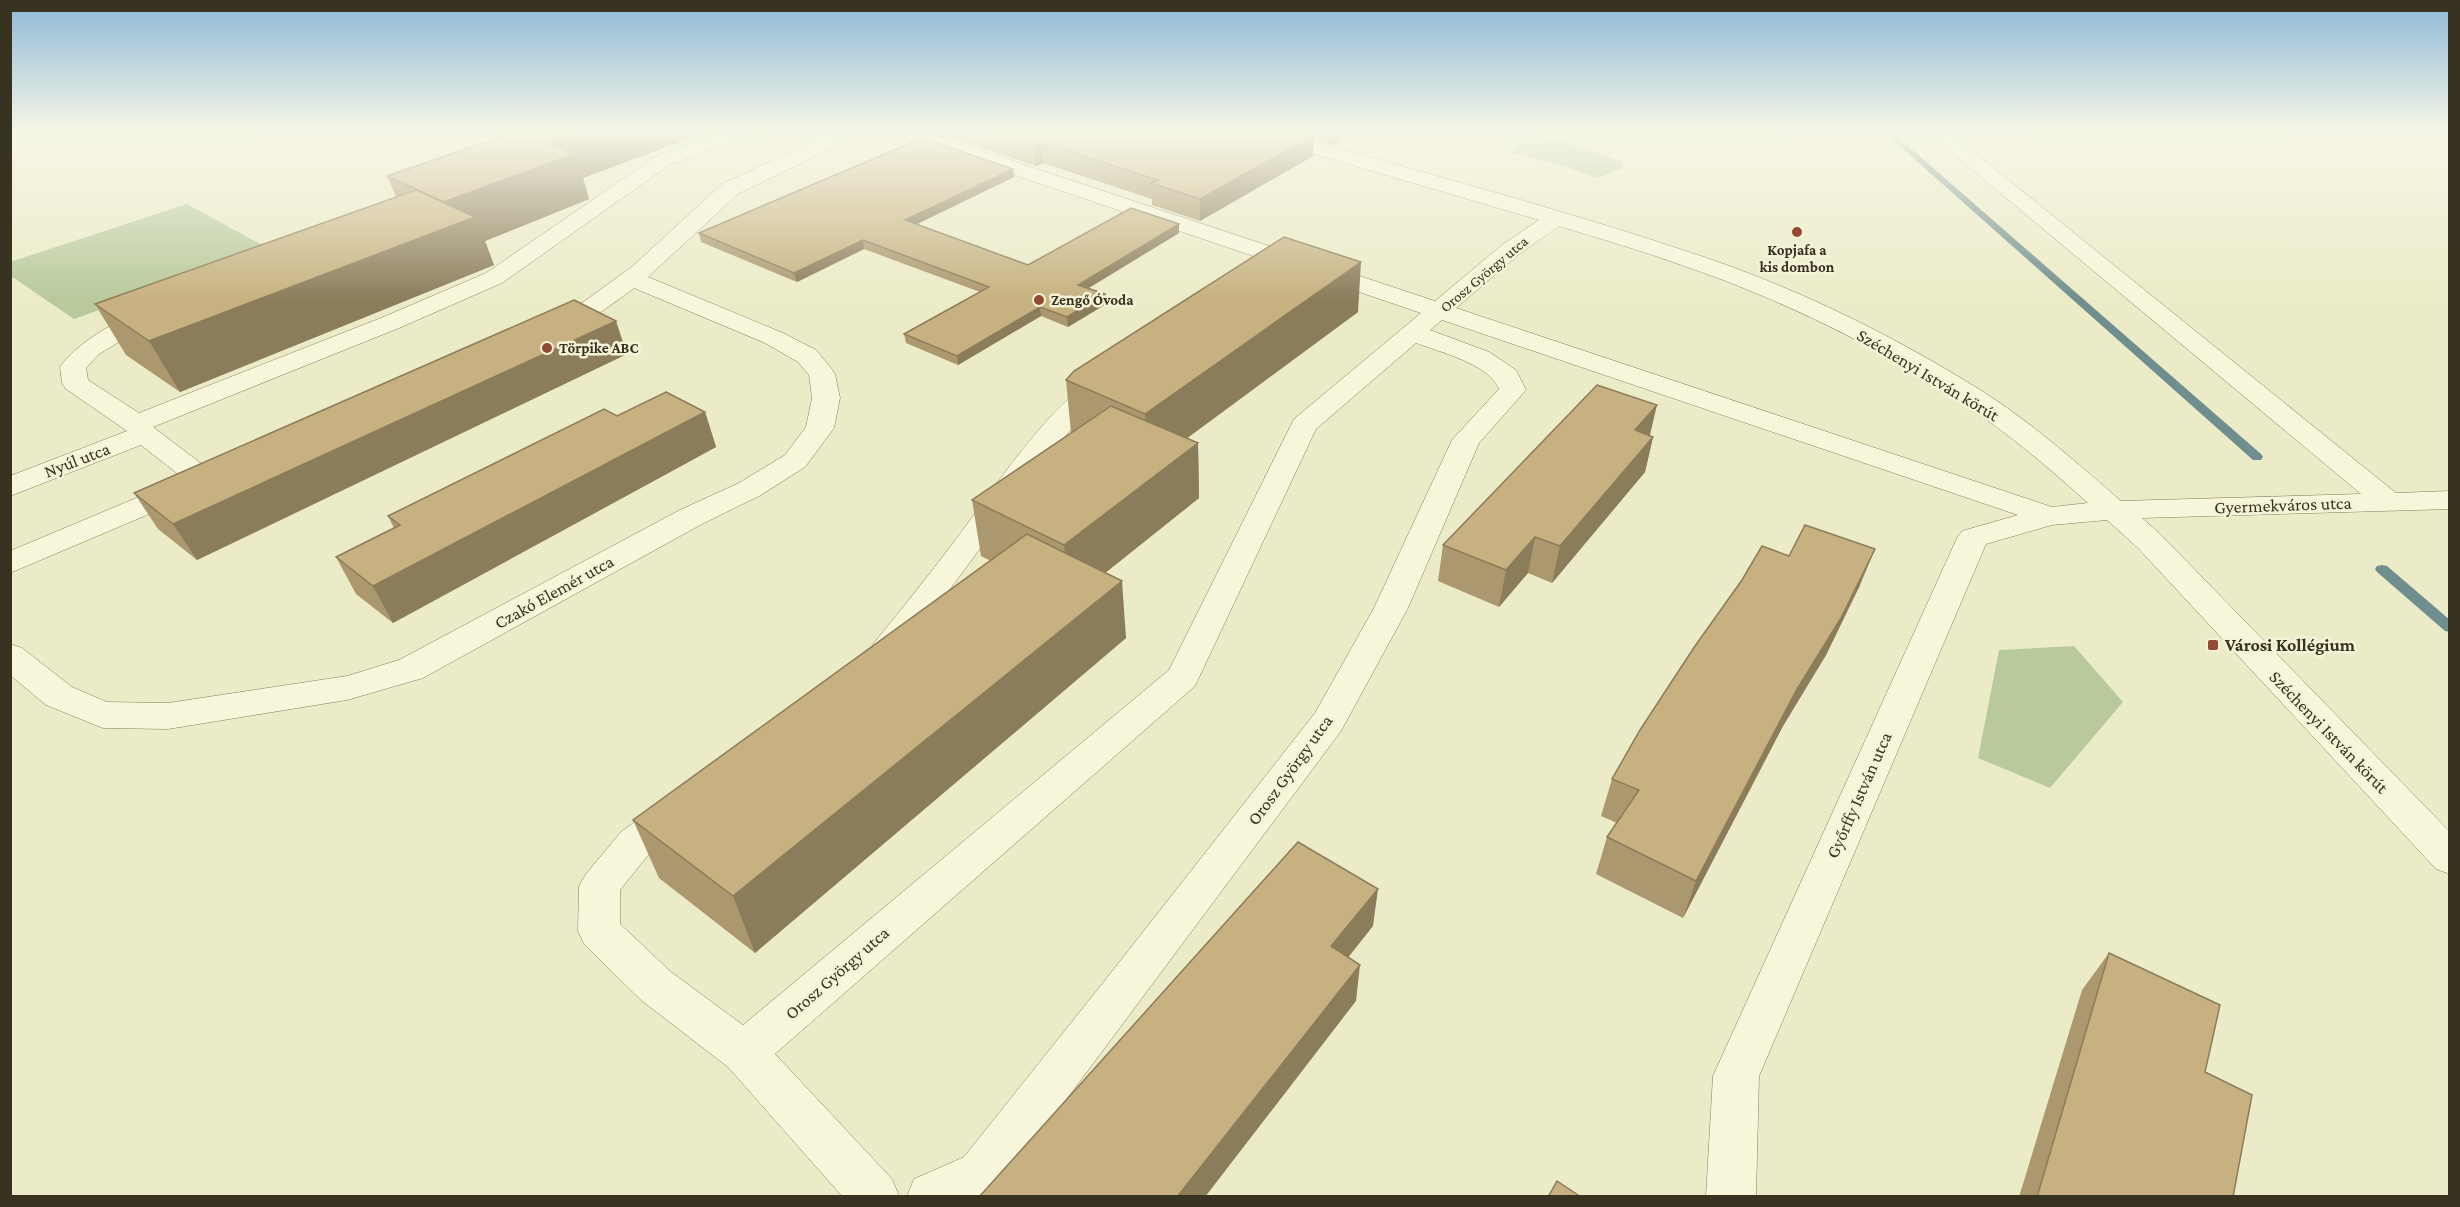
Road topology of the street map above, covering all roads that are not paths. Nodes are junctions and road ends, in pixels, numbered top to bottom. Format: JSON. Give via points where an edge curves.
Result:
{"nodes":[{"id":1,"x":623,"y":188,"type":"edge"},
{"id":2,"x":731,"y":188,"type":"edge"},
{"id":3,"x":1076,"y":188,"type":"edge"},
{"id":4,"x":1454,"y":188,"type":"edge"},
{"id":5,"x":2006,"y":188,"type":"edge"},
{"id":6,"x":1556,"y":218,"type":"junction"},
{"id":7,"x":1287,"y":259,"type":"junction"},
{"id":8,"x":632,"y":278,"type":"junction"},
{"id":9,"x":1257,"y":279,"type":"edge"},
{"id":10,"x":181,"y":309,"type":"edge"},
{"id":11,"x":1427,"y":322,"type":"junction"},
{"id":12,"x":530,"y":338,"type":"edge"},
{"id":13,"x":1123,"y":369,"type":"edge"},
{"id":14,"x":140,"y":429,"type":"junction"},
{"id":15,"x":248,"y":461,"type":"edge"},
{"id":16,"x":204,"y":480,"type":"junction"},
{"id":17,"x":10,"y":487,"type":"edge"},
{"id":18,"x":2450,"y":500,"type":"edge"},
{"id":19,"x":2389,"y":502,"type":"junction"},
{"id":20,"x":2116,"y":510,"type":"junction"},
{"id":21,"x":2050,"y":516,"type":"junction"},
{"id":22,"x":10,"y":563,"type":"edge"},
{"id":23,"x":10,"y":656,"type":"edge"},
{"id":24,"x":861,"y":677,"type":"edge"},
{"id":25,"x":701,"y":795,"type":"edge"},
{"id":26,"x":2450,"y":858,"type":"edge"},
{"id":27,"x":744,"y":1052,"type":"junction"},
{"id":28,"x":874,"y":1197,"type":"edge"},
{"id":29,"x":932,"y":1197,"type":"edge"},
{"id":30,"x":1731,"y":1197,"type":"edge"}],
"edges":[{"from":1,"to":14,"type":"street","via":[[495,278]]},
{"from":2,"to":8,"type":"street"},
{"from":3,"to":7,"type":"street"},
{"from":4,"to":6,"type":"street","name":"Széchenyi István körút"},
{"from":5,"to":19,"type":"street"},
{"from":6,"to":11,"type":"street","name":"Orosz György utca","via":[[1510,250]]},
{"from":6,"to":20,"type":"street","name":"Széchenyi István körút","via":[[1694,261],[1790,299],[1886,346],[1974,398]]},
{"from":7,"to":9,"type":"street"},
{"from":7,"to":11,"type":"street"},
{"from":8,"to":12,"type":"street","via":[[591,308]]},
{"from":8,"to":23,"type":"street","name":"Czakó Elemér utca","via":[[774,338],[807,356],[822,374],[826,398],[820,428],[795,461],[750,489],[411,669],[347,688],[168,716],[103,715],[59,696]]},
{"from":10,"to":14,"type":"street","via":[[100,339],[73,368],[75,382]]},
{"from":11,"to":21,"type":"street"},
{"from":11,"to":27,"type":"street","name":"Orosz György utca","via":[[1304,424],[1183,677]]},
{"from":11,"to":29,"type":"street","name":"Orosz György utca","via":[[1507,376],[1513,390],[1466,440],[1391,608],[1328,722],[981,1174]]},
{"from":13,"to":24,"type":"street","via":[[1078,402],[1034,455],[927,601]]},
{"from":14,"to":16,"type":"street"},
{"from":14,"to":17,"type":"street","name":"Nyúl utca"},
{"from":15,"to":16,"type":"street"},
{"from":16,"to":22,"type":"street"},
{"from":18,"to":19,"type":"street","name":"Gyermekváros utca"},
{"from":19,"to":20,"type":"street","name":"Gyermekváros utca"},
{"from":20,"to":21,"type":"street","name":"Győrffy István utca"},
{"from":20,"to":26,"type":"street","name":"Széchenyi István körút"},
{"from":21,"to":30,"type":"street","name":"Győrffy István utca","via":[[1973,538],[1736,1076]]},
{"from":25,"to":27,"type":"street","via":[[635,843],[600,886],[598,931],[656,986]]},
{"from":27,"to":28,"type":"street"}]}
